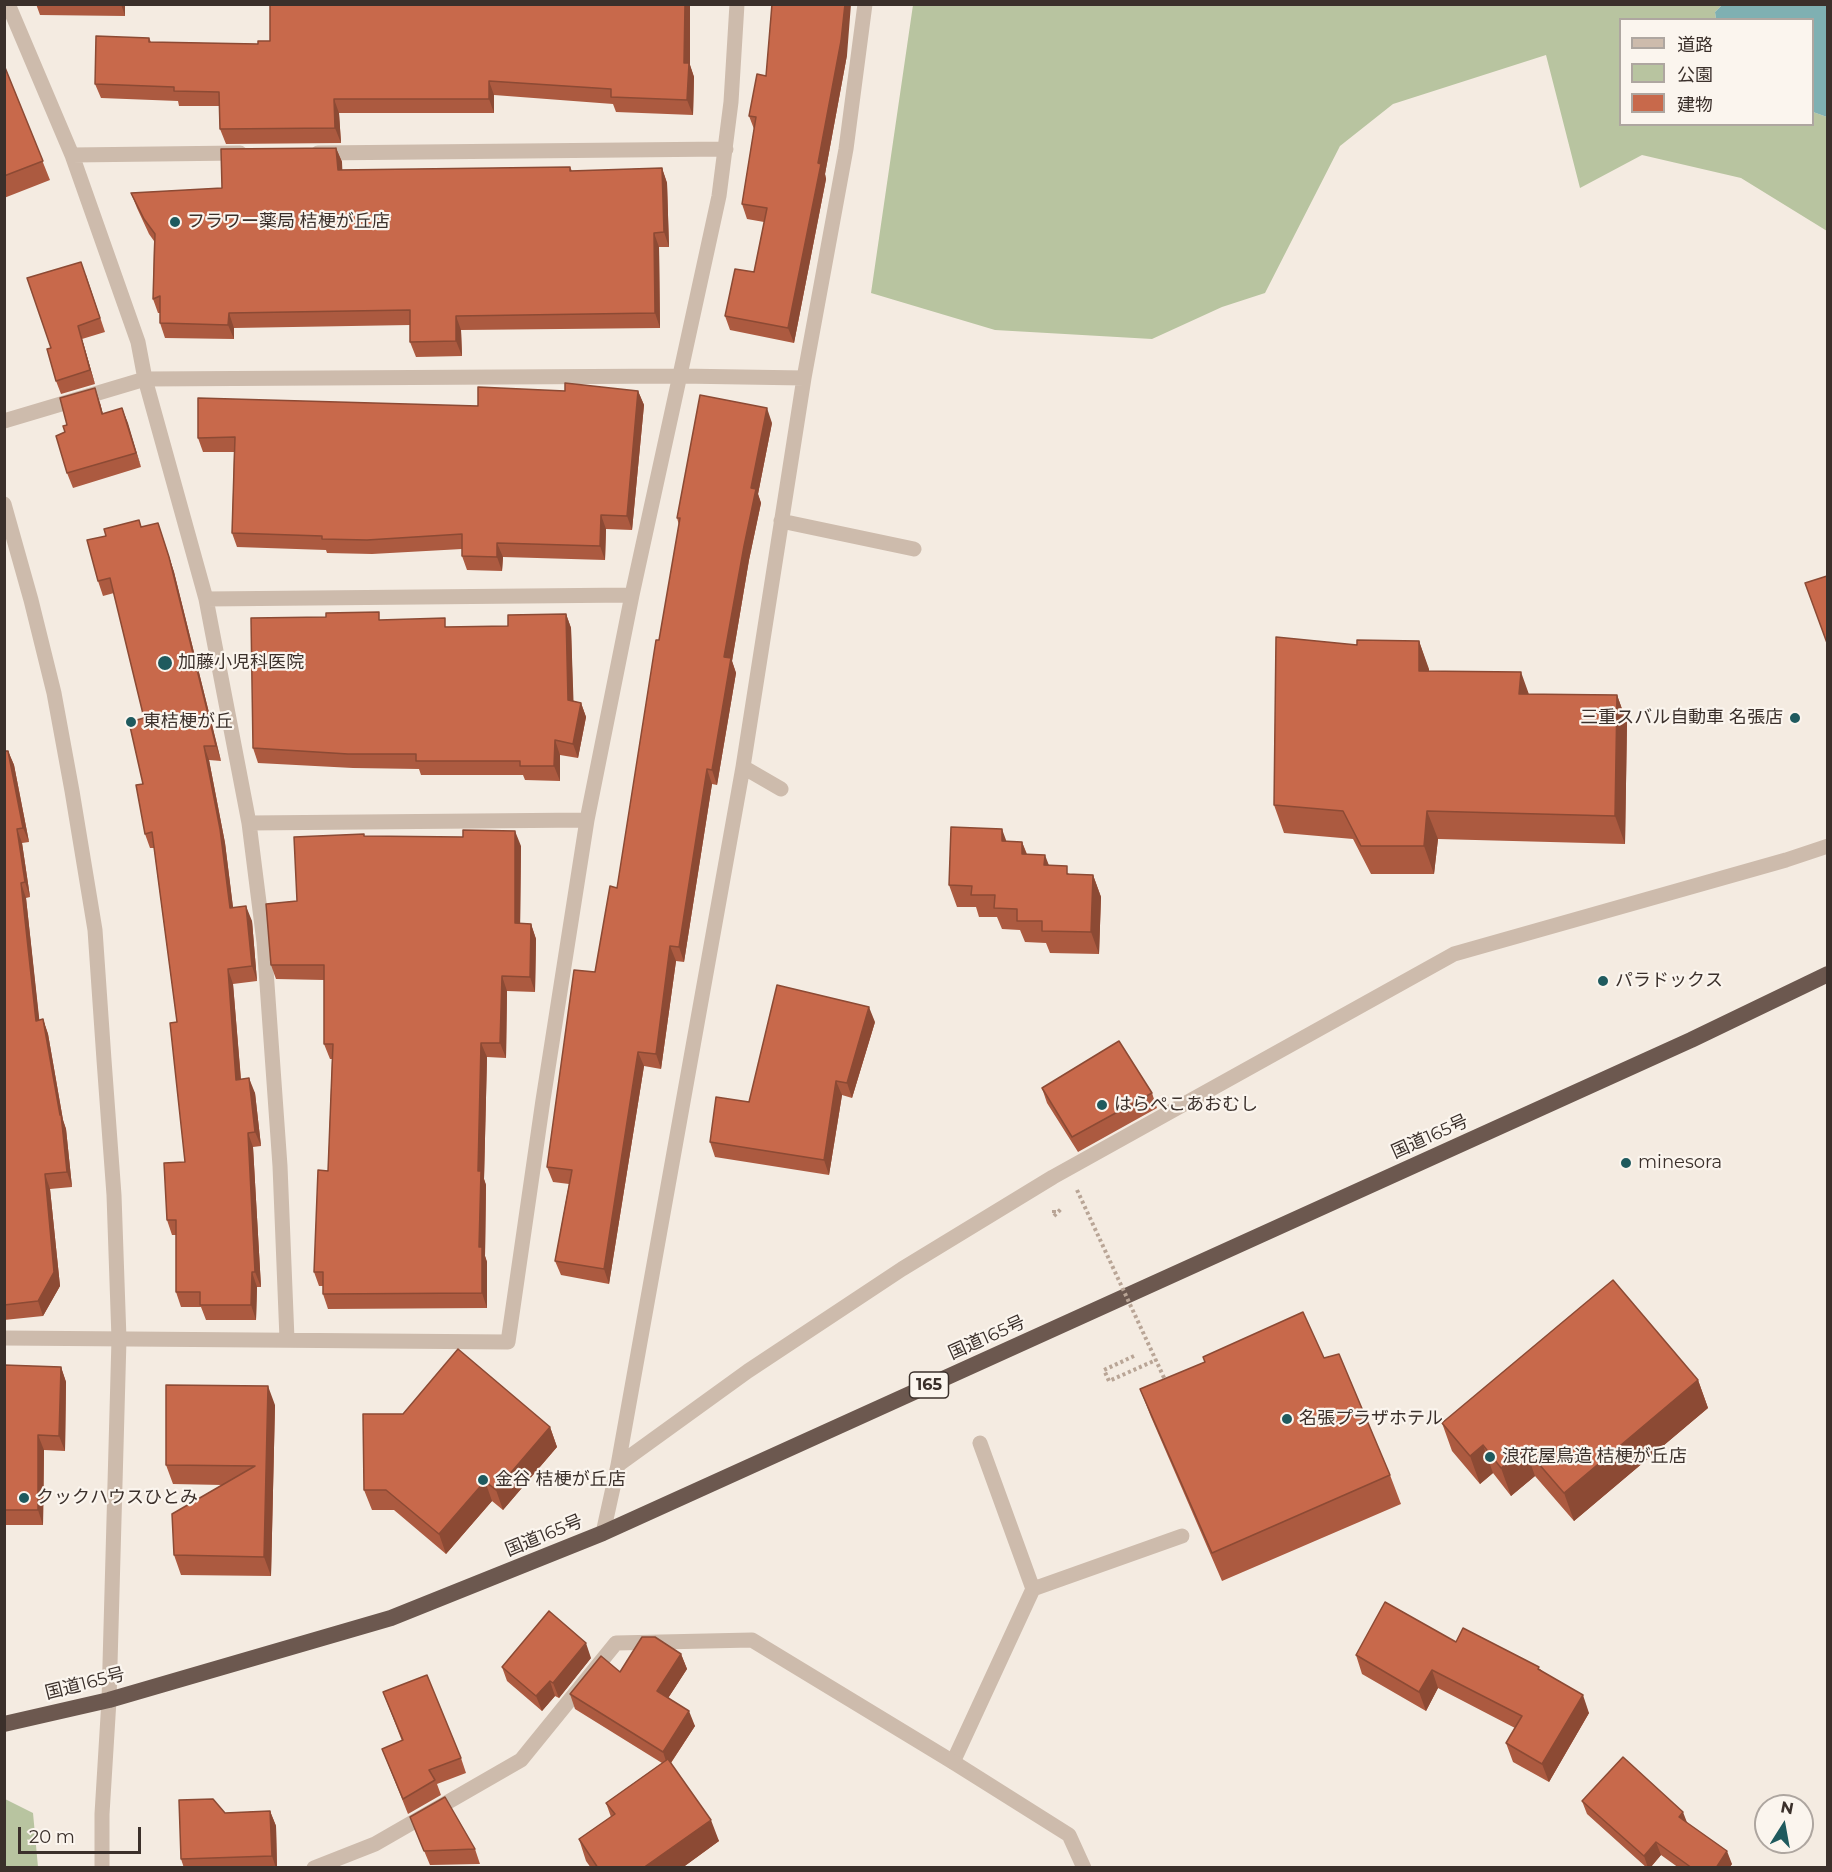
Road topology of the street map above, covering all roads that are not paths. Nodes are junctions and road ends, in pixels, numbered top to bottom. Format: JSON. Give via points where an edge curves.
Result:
{"nodes":[{"id":1,"x":8,"y":4,"type":"edge"},
{"id":2,"x":737,"y":4,"type":"edge"},
{"id":3,"x":865,"y":4,"type":"edge"},
{"id":4,"x":726,"y":149,"type":"junction"},
{"id":5,"x":250,"y":153,"type":"edge"},
{"id":6,"x":298,"y":153,"type":"edge"},
{"id":7,"x":72,"y":155,"type":"junction"},
{"id":8,"x":680,"y":376,"type":"junction"},
{"id":9,"x":804,"y":378,"type":"junction"},
{"id":10,"x":145,"y":379,"type":"junction"},
{"id":11,"x":4,"y":420,"type":"edge"},
{"id":12,"x":4,"y":504,"type":"edge"},
{"id":13,"x":781,"y":521,"type":"junction"},
{"id":14,"x":914,"y":549,"type":"dead end"},
{"id":15,"x":632,"y":595,"type":"junction"},
{"id":16,"x":206,"y":599,"type":"junction"},
{"id":17,"x":743,"y":766,"type":"junction"},
{"id":18,"x":781,"y":789,"type":"dead end"},
{"id":19,"x":587,"y":820,"type":"junction"},
{"id":20,"x":249,"y":823,"type":"junction"},
{"id":21,"x":1827,"y":846,"type":"edge"},
{"id":22,"x":1827,"y":974,"type":"edge"},
{"id":23,"x":4,"y":1338,"type":"edge"},
{"id":24,"x":119,"y":1339,"type":"junction"},
{"id":25,"x":287,"y":1339,"type":"junction"},
{"id":26,"x":980,"y":1443,"type":"dead end"},
{"id":27,"x":618,"y":1465,"type":"junction"},
{"id":28,"x":603,"y":1533,"type":"junction"},
{"id":29,"x":1182,"y":1536,"type":"dead end"},
{"id":30,"x":1033,"y":1588,"type":"junction"},
{"id":31,"x":109,"y":1700,"type":"junction"},
{"id":32,"x":4,"y":1724,"type":"edge"},
{"id":33,"x":953,"y":1762,"type":"junction"},
{"id":34,"x":102,"y":1868,"type":"edge"},
{"id":35,"x":314,"y":1868,"type":"edge"},
{"id":36,"x":1084,"y":1868,"type":"edge"}],
"edges":[{"from":1,"to":7,"type":"street"},
{"from":2,"to":4,"type":"street"},
{"from":3,"to":9,"type":"street","via":[[846,149]]},
{"from":4,"to":6,"type":"street"},
{"from":4,"to":8,"type":"street"},
{"from":5,"to":7,"type":"street"},
{"from":7,"to":10,"type":"street","via":[[138,342]]},
{"from":8,"to":9,"type":"street"},
{"from":8,"to":10,"type":"street"},
{"from":8,"to":15,"type":"street"},
{"from":9,"to":13,"type":"street"},
{"from":10,"to":11,"type":"street"},
{"from":10,"to":16,"type":"street"},
{"from":12,"to":24,"type":"street","via":[[54,693],[95,930],[114,1196]]},
{"from":13,"to":14,"type":"street"},
{"from":13,"to":17,"type":"street"},
{"from":15,"to":16,"type":"street"},
{"from":15,"to":19,"type":"street"},
{"from":16,"to":20,"type":"street"},
{"from":17,"to":18,"type":"street"},
{"from":17,"to":27,"type":"street"},
{"from":19,"to":20,"type":"street"},
{"from":19,"to":25,"type":"street","via":[[508,1342]]},
{"from":20,"to":25,"type":"street","via":[[273,1054]]},
{"from":21,"to":27,"type":"street","via":[[1454,954],[1053,1177],[902,1269],[758,1364]]},
{"from":22,"to":28,"type":"highway","name":"国道165号","number":"165","via":[[1680,1045]]},
{"from":23,"to":24,"type":"street"},
{"from":24,"to":25,"type":"street"},
{"from":24,"to":31,"type":"street"},
{"from":26,"to":30,"type":"street"},
{"from":27,"to":28,"type":"street"},
{"from":28,"to":31,"type":"highway","name":"国道165号","number":"165","via":[[391,1618]]},
{"from":29,"to":30,"type":"street"},
{"from":30,"to":33,"type":"street"},
{"from":31,"to":32,"type":"highway","name":"国道165号","number":"165"},
{"from":31,"to":34,"type":"street"},
{"from":33,"to":35,"type":"street","via":[[752,1640],[616,1643],[521,1760],[375,1844]]},
{"from":33,"to":36,"type":"street","via":[[1070,1835]]}]}
